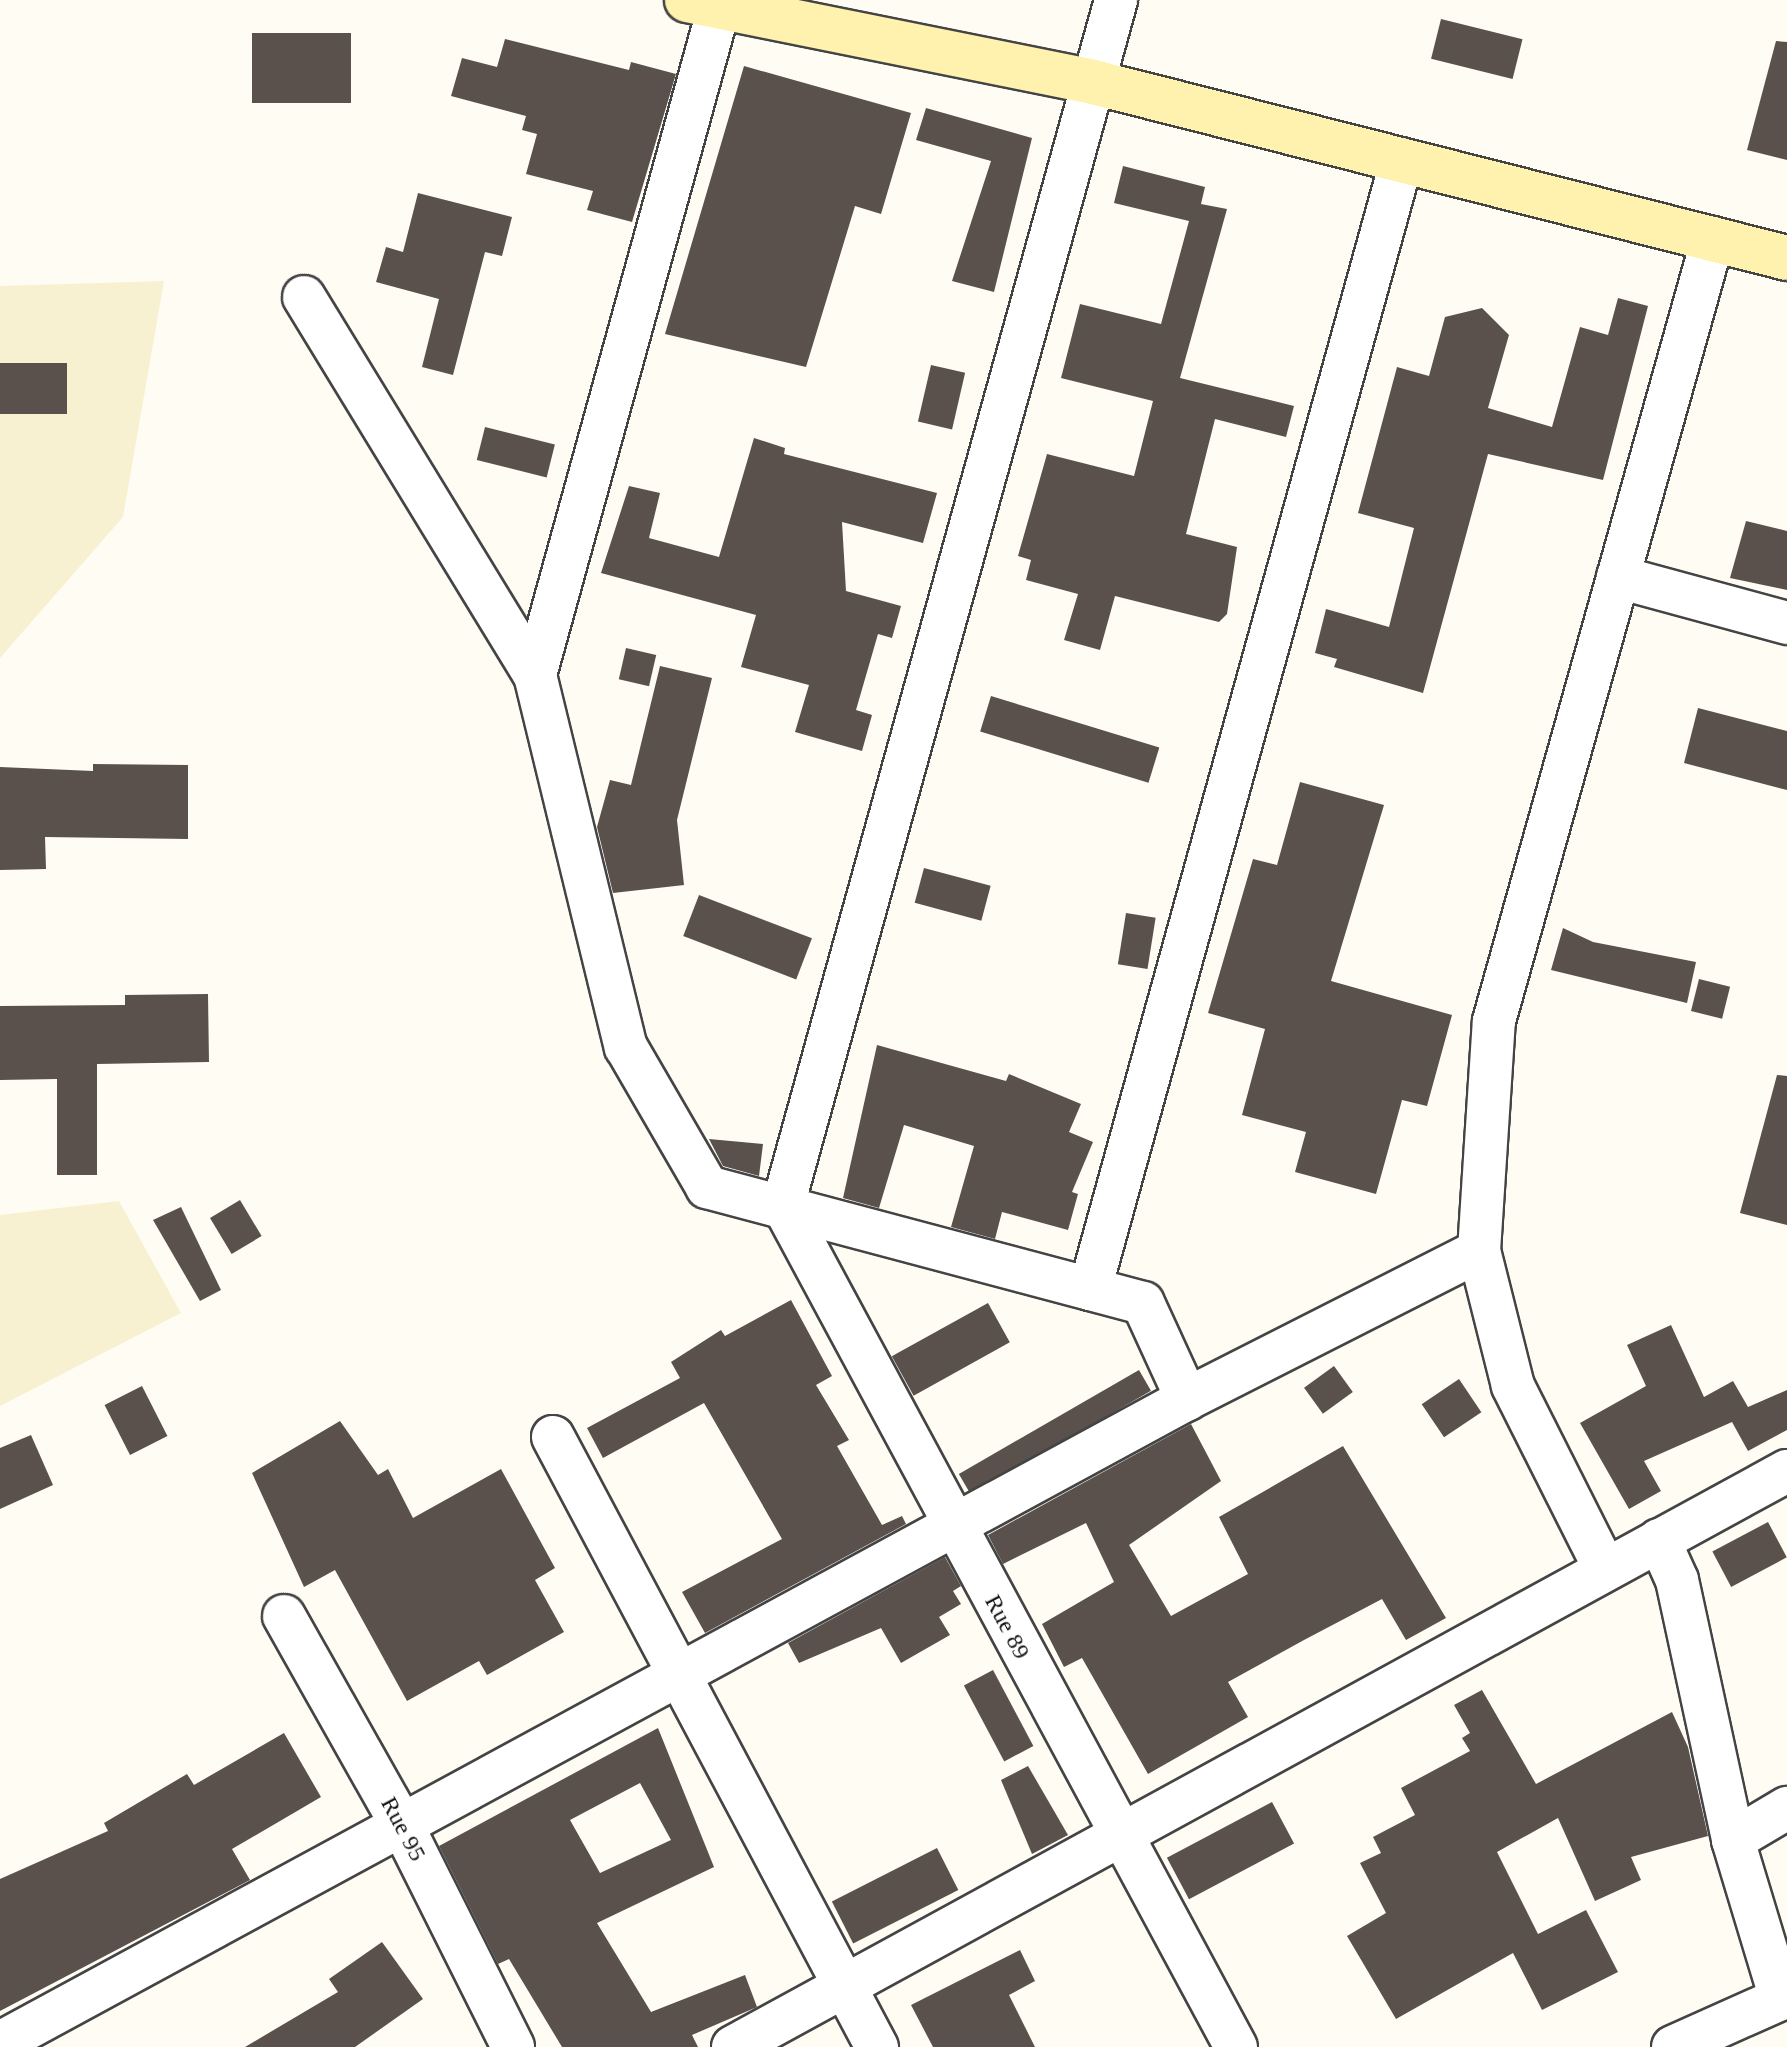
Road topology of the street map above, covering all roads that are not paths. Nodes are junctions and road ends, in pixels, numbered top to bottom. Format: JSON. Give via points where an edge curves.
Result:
{"nodes":[{"id":1,"x":1116,"y":0,"type":"edge"},
{"id":2,"x":709,"y":2,"type":"edge"},
{"id":3,"x":1093,"y":82,"type":"junction"},
{"id":4,"x":1402,"y":159,"type":"junction"},
{"id":5,"x":1713,"y":238,"type":"junction"},
{"id":6,"x":1787,"y":258,"type":"edge"},
{"id":7,"x":304,"y":297,"type":"dead end"},
{"id":8,"x":1618,"y":577,"type":"junction"},
{"id":9,"x":1787,"y":623,"type":"edge"},
{"id":10,"x":535,"y":675,"type":"junction"},
{"id":11,"x":783,"y":1205,"type":"junction"},
{"id":12,"x":1479,"y":1251,"type":"junction"},
{"id":13,"x":1090,"y":1289,"type":"junction"},
{"id":14,"x":1187,"y":1399,"type":"junction"},
{"id":15,"x":553,"y":1437,"type":"dead end"},
{"id":16,"x":1787,"y":1471,"type":"edge"},
{"id":17,"x":954,"y":1527,"type":"junction"},
{"id":18,"x":1659,"y":1540,"type":"junction"},
{"id":19,"x":1605,"y":1569,"type":"junction"},
{"id":20,"x":284,"y":1616,"type":"dead end"},
{"id":21,"x":679,"y":1675,"type":"junction"},
{"id":22,"x":1787,"y":1808,"type":"edge"},
{"id":23,"x":402,"y":1825,"type":"junction"},
{"id":24,"x":1119,"y":1836,"type":"junction"},
{"id":25,"x":1733,"y":1840,"type":"junction"},
{"id":26,"x":843,"y":1987,"type":"junction"},
{"id":27,"x":1784,"y":1997,"type":"edge"},
{"id":28,"x":0,"y":2043,"type":"edge"},
{"id":29,"x":513,"y":2047,"type":"edge"},
{"id":30,"x":733,"y":2047,"type":"edge"},
{"id":31,"x":877,"y":2047,"type":"edge"},
{"id":32,"x":1236,"y":2047,"type":"edge"},
{"id":33,"x":1673,"y":2047,"type":"edge"}],
"edges":[{"from":1,"to":3,"type":"street"},
{"from":2,"to":3,"type":"main road"},
{"from":2,"to":10,"type":"street"},
{"from":3,"to":4,"type":"main road"},
{"from":3,"to":11,"type":"street"},
{"from":4,"to":5,"type":"main road"},
{"from":4,"to":13,"type":"street"},
{"from":5,"to":6,"type":"main road"},
{"from":5,"to":8,"type":"street"},
{"from":7,"to":10,"type":"street"},
{"from":8,"to":9,"type":"street"},
{"from":8,"to":12,"type":"street","via":[[1494,1021]]},
{"from":10,"to":11,"type":"street","via":[[626,1047],[707,1187]]},
{"from":11,"to":13,"type":"street"},
{"from":11,"to":17,"type":"street","name":"Rue 89"},
{"from":12,"to":14,"type":"street"},
{"from":12,"to":19,"type":"street","via":[[1513,1386]]},
{"from":13,"to":14,"type":"street","via":[[1143,1303]]},
{"from":14,"to":17,"type":"street"},
{"from":15,"to":21,"type":"street"},
{"from":16,"to":18,"type":"street"},
{"from":17,"to":21,"type":"street"},
{"from":17,"to":24,"type":"street","name":"Rue 89"},
{"from":18,"to":19,"type":"street"},
{"from":18,"to":25,"type":"street","via":[[1677,1580]]},
{"from":19,"to":24,"type":"street"},
{"from":20,"to":23,"type":"street","name":"Rue 95"},
{"from":21,"to":23,"type":"street"},
{"from":21,"to":26,"type":"street"},
{"from":22,"to":25,"type":"street"},
{"from":23,"to":28,"type":"street"},
{"from":23,"to":29,"type":"street","name":"Rue 95"},
{"from":24,"to":26,"type":"street"},
{"from":24,"to":32,"type":"street","name":"Rue 89"},
{"from":25,"to":27,"type":"street"},
{"from":26,"to":30,"type":"street"},
{"from":26,"to":31,"type":"street"},
{"from":27,"to":33,"type":"street"}]}
